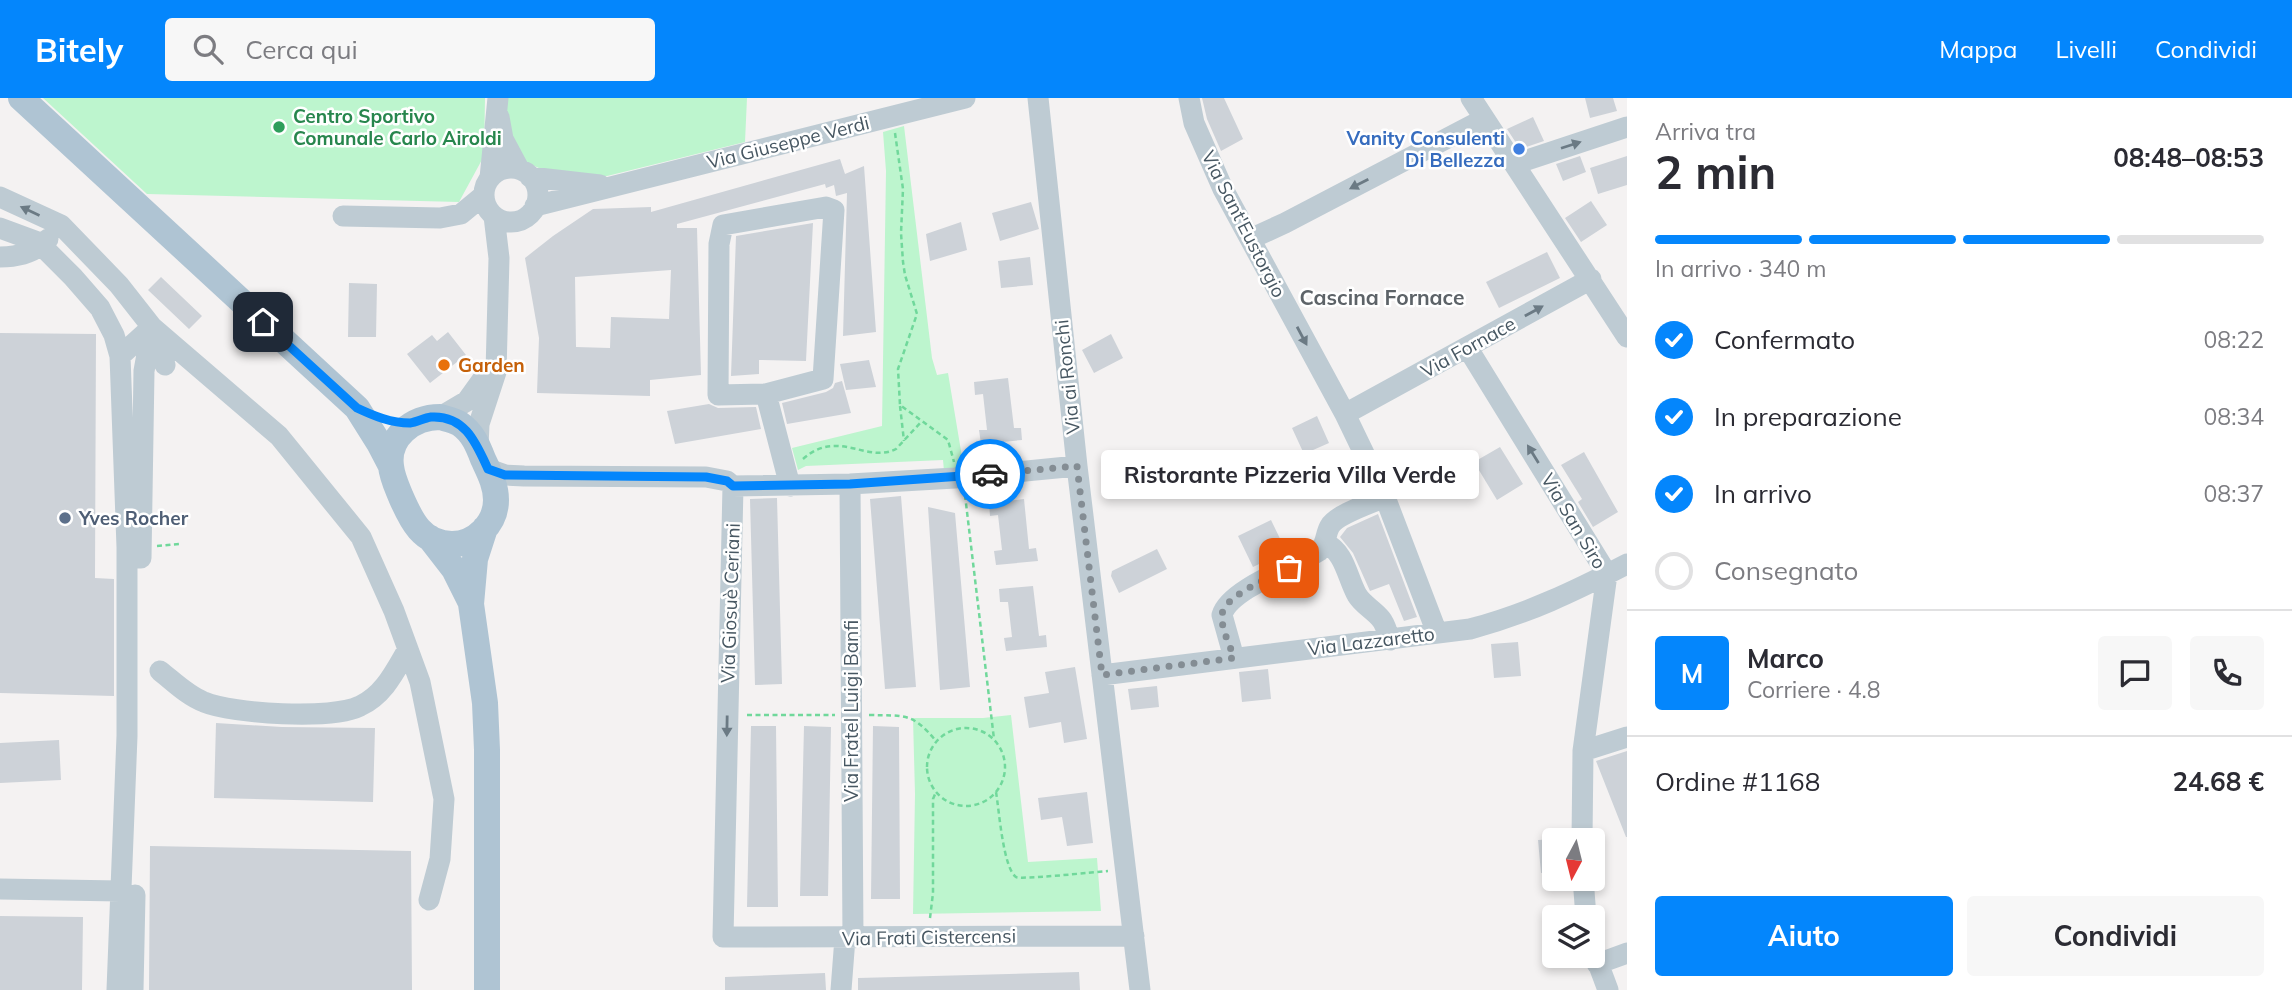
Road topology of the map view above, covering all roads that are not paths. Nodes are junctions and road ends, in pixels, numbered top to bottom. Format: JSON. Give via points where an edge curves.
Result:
{"nodes":[{"id":1,"x":21,"y":98,"type":"edge"},
{"id":2,"x":965,"y":98,"type":"edge"},
{"id":3,"x":1038,"y":98,"type":"edge"},
{"id":4,"x":1188,"y":98,"type":"edge"},
{"id":5,"x":1471,"y":98,"type":"edge"},
{"id":6,"x":497,"y":105,"type":"edge"},
{"id":7,"x":1484,"y":119,"type":"junction"},
{"id":8,"x":1627,"y":127,"type":"edge"},
{"id":9,"x":1515,"y":164,"type":"junction"},
{"id":10,"x":525,"y":173,"type":"junction"},
{"id":11,"x":612,"y":186,"type":"junction"},
{"id":12,"x":0,"y":197,"type":"edge"},
{"id":13,"x":490,"y":201,"type":"junction"},
{"id":14,"x":535,"y":206,"type":"junction"},
{"id":15,"x":343,"y":216,"type":"dead end"},
{"id":16,"x":517,"y":221,"type":"junction"},
{"id":17,"x":61,"y":225,"type":"junction"},
{"id":18,"x":0,"y":228,"type":"edge"},
{"id":19,"x":1250,"y":239,"type":"junction"},
{"id":20,"x":42,"y":245,"type":"junction"},
{"id":21,"x":0,"y":257,"type":"edge"},
{"id":22,"x":499,"y":258,"type":"junction"},
{"id":23,"x":1591,"y":279,"type":"junction"},
{"id":24,"x":119,"y":285,"type":"junction"},
{"id":25,"x":97,"y":305,"type":"junction"},
{"id":26,"x":152,"y":327,"type":"junction"},
{"id":27,"x":1627,"y":337,"type":"edge"},
{"id":28,"x":1467,"y":347,"type":"junction"},
{"id":29,"x":120,"y":356,"type":"junction"},
{"id":30,"x":495,"y":362,"type":"junction"},
{"id":31,"x":165,"y":365,"type":"dead end"},
{"id":32,"x":766,"y":394,"type":"junction"},
{"id":33,"x":357,"y":408,"type":"junction"},
{"id":34,"x":1345,"y":414,"type":"junction"},
{"id":35,"x":440,"y":417,"type":"junction"},
{"id":36,"x":414,"y":423,"type":"junction"},
{"id":37,"x":483,"y":458,"type":"junction"},
{"id":38,"x":391,"y":466,"type":"junction"},
{"id":39,"x":1077,"y":466,"type":"junction"},
{"id":40,"x":850,"y":484,"type":"junction"},
{"id":41,"x":733,"y":486,"type":"junction"},
{"id":42,"x":797,"y":486,"type":"junction"},
{"id":43,"x":1385,"y":497,"type":"junction"},
{"id":44,"x":485,"y":528,"type":"junction"},
{"id":45,"x":430,"y":538,"type":"junction"},
{"id":46,"x":1325,"y":543,"type":"junction"},
{"id":47,"x":1627,"y":564,"type":"edge"},
{"id":48,"x":1607,"y":575,"type":"junction"},
{"id":49,"x":471,"y":604,"type":"junction"},
{"id":50,"x":1437,"y":633,"type":"junction"},
{"id":51,"x":1390,"y":640,"type":"junction"},
{"id":52,"x":408,"y":649,"type":"junction"},
{"id":53,"x":1234,"y":658,"type":"junction"},
{"id":54,"x":160,"y":671,"type":"dead end"},
{"id":55,"x":1102,"y":675,"type":"junction"},
{"id":56,"x":1627,"y":737,"type":"edge"},
{"id":57,"x":1583,"y":751,"type":"junction"},
{"id":58,"x":1582,"y":828,"type":"edge"},
{"id":59,"x":0,"y":890,"type":"edge"},
{"id":60,"x":120,"y":891,"type":"junction"},
{"id":61,"x":429,"y":900,"type":"dead end"},
{"id":62,"x":1134,"y":936,"type":"junction"},
{"id":63,"x":723,"y":937,"type":"joint"},
{"id":64,"x":849,"y":938,"type":"junction"},
{"id":65,"x":1627,"y":953,"type":"edge"},
{"id":66,"x":1605,"y":955,"type":"edge"},
{"id":67,"x":1600,"y":968,"type":"edge"},
{"id":68,"x":117,"y":990,"type":"edge"},
{"id":69,"x":133,"y":990,"type":"edge"},
{"id":70,"x":486,"y":990,"type":"edge"},
{"id":71,"x":841,"y":990,"type":"edge"},
{"id":72,"x":1140,"y":990,"type":"edge"},
{"id":73,"x":1608,"y":990,"type":"edge"}],
"edges":[{"from":1,"to":33,"type":"main road"},
{"from":2,"to":11,"type":"street","name":"Via Giuseppe Verdi"},
{"from":3,"to":39,"type":"street","name":"Via ai Ronchi"},
{"from":4,"to":19,"type":"street","name":"Via Sant'Eustorgio","via":[[1223,189]]},
{"from":5,"to":7,"type":"street"},
{"from":6,"to":10,"type":"street","via":[[503,139]]},
{"from":6,"to":13,"type":"street"},
{"from":7,"to":9,"type":"street"},
{"from":7,"to":19,"type":"street","one_way":true},
{"from":9,"to":8,"type":"street","one_way":true},
{"from":9,"to":23,"type":"street"},
{"from":10,"to":11,"type":"street","name":"Via Giuseppe Verdi"},
{"from":10,"to":13,"type":"street","via":[[504,169]]},
{"from":10,"to":14,"type":"street","via":[[537,191]]},
{"from":11,"to":14,"type":"street","name":"Via Giuseppe Verdi"},
{"from":17,"to":12,"type":"street","one_way":true},
{"from":13,"to":15,"type":"street","via":[[440,218]]},
{"from":13,"to":16,"type":"street","via":[[509,222]]},
{"from":13,"to":22,"type":"street"},
{"from":14,"to":16,"type":"street"},
{"from":16,"to":22,"type":"street"},
{"from":17,"to":20,"type":"street"},
{"from":17,"to":24,"type":"street"},
{"from":18,"to":20,"type":"street"},
{"from":19,"to":34,"type":"street","name":"Via Sant'Eustorgio","one_way":true},
{"from":20,"to":21,"type":"street","via":[[18,257]]},
{"from":20,"to":25,"type":"street"},
{"from":22,"to":30,"type":"street"},
{"from":23,"to":27,"type":"street"},
{"from":28,"to":23,"type":"street","name":"Via Fornace","one_way":true},
{"from":24,"to":25,"type":"street"},
{"from":24,"to":26,"type":"street"},
{"from":25,"to":29,"type":"street"},
{"from":26,"to":29,"type":"street"},
{"from":26,"to":31,"type":"street"},
{"from":26,"to":52,"type":"street","via":[[279,436],[361,537]]},
{"from":26,"to":69,"type":"street","via":[[144,371]]},
{"from":28,"to":34,"type":"street","name":"Via Fornace"},
{"from":48,"to":28,"type":"street","name":"Via San Siro","one_way":true},
{"from":29,"to":60,"type":"street","via":[[127,547],[127,736]]},
{"from":30,"to":35,"type":"street","via":[[467,401]]},
{"from":30,"to":37,"type":"street","via":[[492,388],[479,424]]},
{"from":32,"to":32,"type":"street","via":[[823,379],[834,210],[826,207],[723,225],[718,395]]},
{"from":32,"to":42,"type":"street"},
{"from":33,"to":36,"type":"main road","via":[[383,419]]},
{"from":33,"to":38,"type":"main road"},
{"from":34,"to":43,"type":"street","name":"Via Sant'Eustorgio"},
{"from":35,"to":36,"type":"main road"},
{"from":35,"to":37,"type":"main road","via":[[461,425]]},
{"from":36,"to":38,"type":"main road","via":[[397,438]]},
{"from":37,"to":41,"type":"street","via":[[505,475],[706,477]]},
{"from":37,"to":44,"type":"main road","via":[[496,498]]},
{"from":38,"to":45,"type":"main road","via":[[410,517]]},
{"from":39,"to":40,"type":"street"},
{"from":39,"to":55,"type":"street","name":"Via ai Ronchi"},
{"from":40,"to":42,"type":"street"},
{"from":40,"to":64,"type":"street","name":"Via Fratel Luigi Banfi"},
{"from":41,"to":42,"type":"street"},
{"from":41,"to":63,"type":"street","name":"Via Giosuè Ceriani","one_way":true},
{"from":43,"to":46,"type":"street","via":[[1335,519]]},
{"from":43,"to":50,"type":"street","name":"Via Sant'Eustorgio"},
{"from":44,"to":45,"type":"main road","via":[[458,543]]},
{"from":44,"to":49,"type":"main road","via":[[475,559]]},
{"from":45,"to":49,"type":"main road","via":[[454,569]]},
{"from":46,"to":51,"type":"street","via":[[1334,547],[1355,592],[1381,618]]},
{"from":46,"to":53,"type":"street","via":[[1320,551],[1244,591],[1224,608],[1224,630]]},
{"from":47,"to":48,"type":"street","name":"Via Lazzaretto"},
{"from":48,"to":50,"type":"street","name":"Via Lazzaretto","via":[[1498,621]]},
{"from":48,"to":57,"type":"street","name":"Via San Siro"},
{"from":49,"to":70,"type":"main road","via":[[487,750]]},
{"from":50,"to":51,"type":"street","name":"Via Lazzaretto"},
{"from":51,"to":53,"type":"street","name":"Via Lazzaretto"},
{"from":52,"to":54,"type":"street","via":[[381,692],[359,707],[329,713],[226,709],[202,702]]},
{"from":52,"to":61,"type":"street","via":[[420,682],[444,799],[440,859]]},
{"from":53,"to":55,"type":"street","name":"Via Lazzaretto"},
{"from":55,"to":62,"type":"street","name":"Via ai Ronchi"},
{"from":56,"to":57,"type":"street"},
{"from":57,"to":58,"type":"street","name":"Via San Siro"},
{"from":59,"to":60,"type":"street"},
{"from":60,"to":68,"type":"street"},
{"from":62,"to":64,"type":"street","name":"Via Frati Cistercensi"},
{"from":62,"to":72,"type":"street","name":"Via ai Ronchi"},
{"from":63,"to":64,"type":"street","name":"Via Frati Cistercensi"},
{"from":64,"to":71,"type":"street","name":"Via Fratel Luigi Banfi"},
{"from":65,"to":66,"type":"street"},
{"from":67,"to":73,"type":"street"}]}
